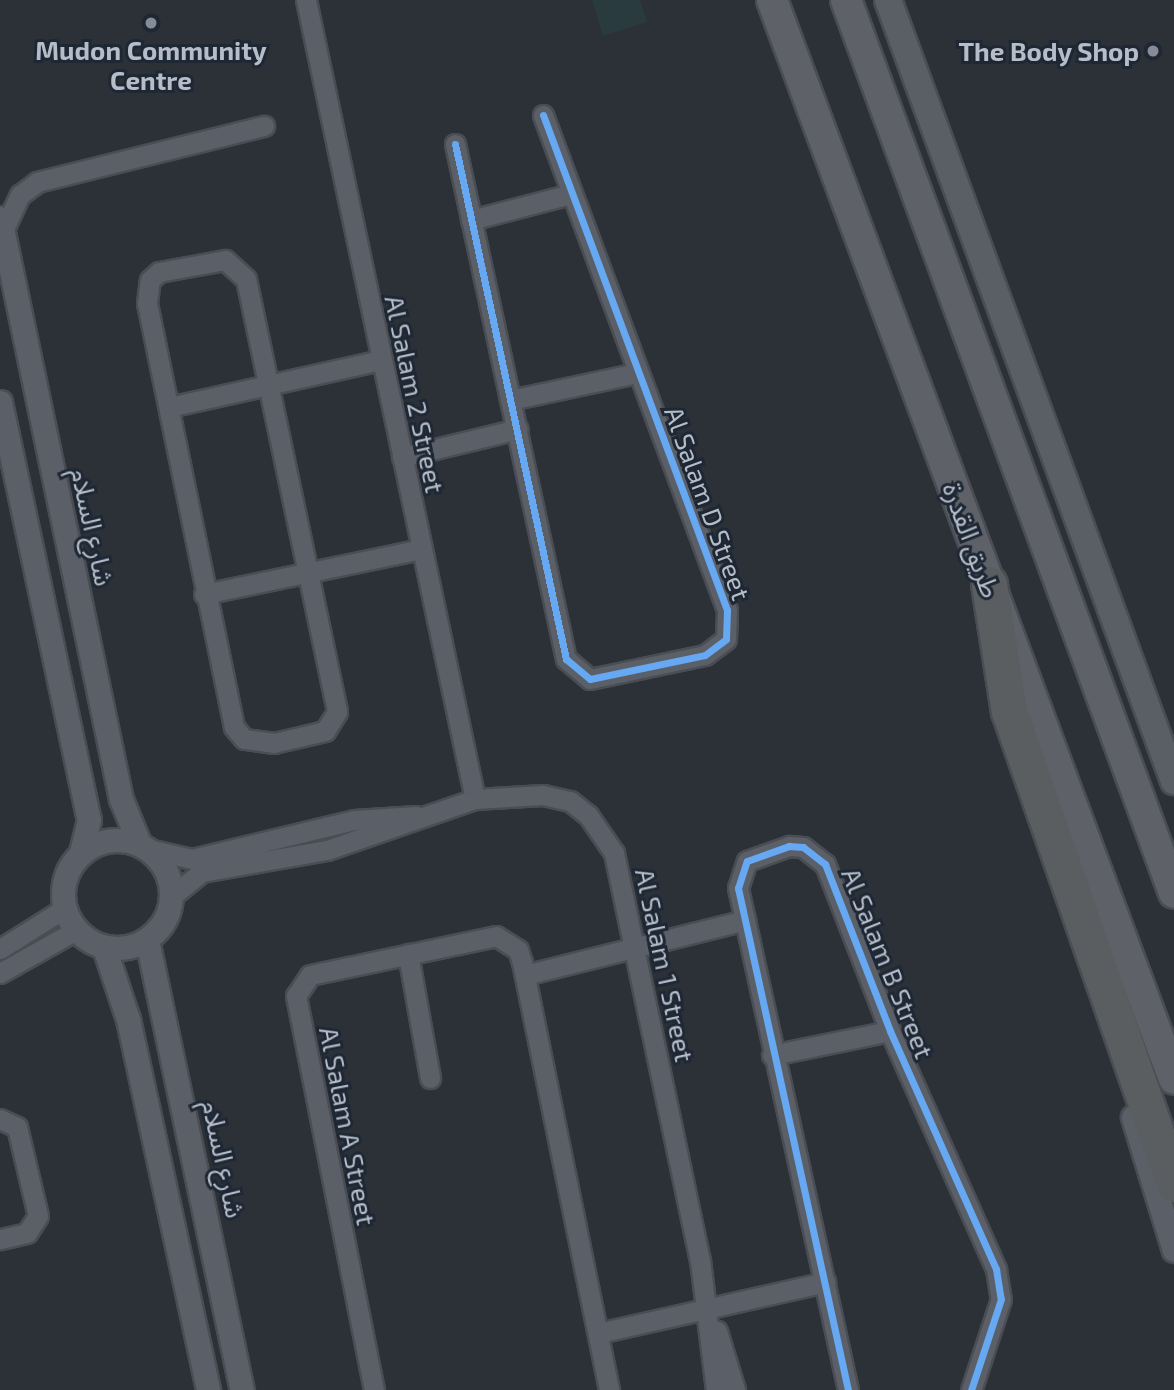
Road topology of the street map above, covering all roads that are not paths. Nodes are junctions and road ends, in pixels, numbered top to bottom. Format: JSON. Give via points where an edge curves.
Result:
{"nodes":[{"id":1,"x":306,"y":0,"type":"edge"},
{"id":2,"x":772,"y":0,"type":"edge"},
{"id":3,"x":846,"y":0,"type":"edge"},
{"id":4,"x":890,"y":0,"type":"edge"},
{"id":5,"x":543,"y":115,"type":"dead end"},
{"id":6,"x":264,"y":126,"type":"dead end"},
{"id":7,"x":455,"y":144,"type":"dead end"},
{"id":8,"x":571,"y":194,"type":"junction"},
{"id":9,"x":471,"y":220,"type":"junction"},
{"id":10,"x":1,"y":225,"type":"edge"},
{"id":11,"x":381,"y":360,"type":"junction"},
{"id":12,"x":637,"y":373,"type":"junction"},
{"id":13,"x":269,"y":387,"type":"junction"},
{"id":14,"x":510,"y":400,"type":"junction"},
{"id":15,"x":0,"y":402,"type":"edge"},
{"id":16,"x":169,"y":407,"type":"junction"},
{"id":17,"x":517,"y":429,"type":"junction"},
{"id":18,"x":402,"y":457,"type":"junction"},
{"id":19,"x":421,"y":550,"type":"junction"},
{"id":20,"x":303,"y":574,"type":"junction"},
{"id":21,"x":989,"y":584,"type":"junction"},
{"id":22,"x":204,"y":593,"type":"junction"},
{"id":23,"x":1174,"y":781,"type":"edge"},
{"id":24,"x":475,"y":799,"type":"junction"},
{"id":25,"x":349,"y":832,"type":"junction"},
{"id":26,"x":144,"y":846,"type":"junction"},
{"id":27,"x":81,"y":853,"type":"junction"},
{"id":28,"x":1174,"y":893,"type":"edge"},
{"id":29,"x":172,"y":896,"type":"junction"},
{"id":30,"x":65,"y":908,"type":"junction"},
{"id":31,"x":745,"y":920,"type":"junction"},
{"id":32,"x":76,"y":930,"type":"junction"},
{"id":33,"x":147,"y":940,"type":"junction"},
{"id":34,"x":104,"y":947,"type":"junction"},
{"id":35,"x":0,"y":949,"type":"edge"},
{"id":36,"x":635,"y":949,"type":"junction"},
{"id":37,"x":408,"y":954,"type":"junction"},
{"id":38,"x":0,"y":973,"type":"edge"},
{"id":39,"x":525,"y":975,"type":"junction"},
{"id":40,"x":1108,"y":1005,"type":"junction"},
{"id":41,"x":890,"y":1031,"type":"junction"},
{"id":42,"x":772,"y":1055,"type":"junction"},
{"id":43,"x":430,"y":1078,"type":"dead end"},
{"id":44,"x":1174,"y":1079,"type":"edge"},
{"id":45,"x":0,"y":1119,"type":"edge"},
{"id":46,"x":1174,"y":1184,"type":"edge"},
{"id":47,"x":0,"y":1239,"type":"edge"},
{"id":48,"x":1174,"y":1250,"type":"edge"},
{"id":49,"x":825,"y":1282,"type":"junction"},
{"id":50,"x":708,"y":1304,"type":"junction"},
{"id":51,"x":598,"y":1333,"type":"junction"},
{"id":52,"x":208,"y":1390,"type":"edge"},
{"id":53,"x":242,"y":1390,"type":"edge"},
{"id":54,"x":374,"y":1390,"type":"edge"},
{"id":55,"x":609,"y":1390,"type":"edge"},
{"id":56,"x":716,"y":1390,"type":"edge"},
{"id":57,"x":735,"y":1390,"type":"edge"},
{"id":58,"x":848,"y":1390,"type":"edge"},
{"id":59,"x":971,"y":1390,"type":"edge"}],
"edges":[{"from":1,"to":11,"type":"street","name":"Al Salam 2 Street"},
{"from":2,"to":21,"type":"main road","name":"طريق القدرة"},
{"from":3,"to":28,"type":"main road"},
{"from":4,"to":23,"type":"main road"},
{"from":5,"to":8,"type":"street","name":"Al Salam D Street"},
{"from":6,"to":10,"type":"street","via":[[37,182],[20,195]]},
{"from":7,"to":9,"type":"street","name":"Al Salam D Street"},
{"from":8,"to":9,"type":"street"},
{"from":8,"to":12,"type":"street","name":"Al Salam D Street"},
{"from":9,"to":14,"type":"street","name":"Al Salam D Street"},
{"from":10,"to":26,"type":"street","name":"شارع السلام","via":[[121,799]]},
{"from":11,"to":13,"type":"street"},
{"from":11,"to":18,"type":"street","name":"Al Salam 2 Street"},
{"from":12,"to":14,"type":"street"},
{"from":12,"to":17,"type":"street","name":"Al Salam D Street","via":[[727,610],[726,639],[716,650],[606,678],[575,672],[566,659]]},
{"from":13,"to":16,"type":"street"},
{"from":13,"to":16,"type":"street","via":[[242,270],[225,260],[159,272],[146,292]]},
{"from":13,"to":20,"type":"street"},
{"from":14,"to":17,"type":"street","name":"Al Salam D Street"},
{"from":15,"to":27,"type":"street","via":[[89,820]]},
{"from":16,"to":22,"type":"street"},
{"from":17,"to":18,"type":"street"},
{"from":18,"to":19,"type":"street","name":"Al Salam 2 Street"},
{"from":19,"to":20,"type":"street"},
{"from":19,"to":24,"type":"street","name":"Al Salam 2 Street"},
{"from":20,"to":22,"type":"street"},
{"from":20,"to":22,"type":"street","via":[[337,712],[326,731],[274,743],[244,739],[234,727]]},
{"from":21,"to":40,"type":"highway","via":[[1009,710]]},
{"from":21,"to":44,"type":"main road","name":"طريق القدرة"},
{"from":24,"to":25,"type":"street","name":"Al Salam 1 Street","via":[[424,816]]},
{"from":24,"to":36,"type":"street","name":"Al Salam 1 Street","via":[[543,795],[570,801],[605,831]]},
{"from":25,"to":26,"type":"street","name":"Al Salam 1 Street","via":[[192,859]]},
{"from":25,"to":29,"type":"street","name":"Al Salam 1 Street","via":[[202,873]]},
{"from":26,"to":27,"type":"street","via":[[117,839]]},
{"from":26,"to":29,"type":"street","via":[[170,878]]},
{"from":27,"to":30,"type":"street","via":[[67,873]]},
{"from":29,"to":33,"type":"street","via":[[165,921]]},
{"from":30,"to":32,"type":"street"},
{"from":30,"to":35,"type":"street"},
{"from":31,"to":36,"type":"street"},
{"from":31,"to":41,"type":"street","name":"Al Salam B Street","via":[[738,888],[747,861],[758,852],[789,846],[816,853]]},
{"from":31,"to":42,"type":"street","name":"Al Salam B Street"},
{"from":32,"to":34,"type":"street"},
{"from":32,"to":38,"type":"street"},
{"from":33,"to":34,"type":"street"},
{"from":33,"to":53,"type":"street","name":"شارع السلام"},
{"from":34,"to":52,"type":"street","via":[[128,1019]]},
{"from":36,"to":39,"type":"street"},
{"from":36,"to":50,"type":"street","name":"Al Salam 1 Street"},
{"from":37,"to":39,"type":"street","name":"Al Salam A Street","via":[[496,936],[518,950]]},
{"from":37,"to":43,"type":"street"},
{"from":37,"to":54,"type":"street","name":"Al Salam A Street","via":[[310,975],[296,996]]},
{"from":39,"to":51,"type":"street","name":"Al Salam A Street"},
{"from":40,"to":46,"type":"highway"},
{"from":40,"to":48,"type":"street","via":[[1117,1064]]},
{"from":41,"to":42,"type":"street","name":"Al Salam B Street"},
{"from":41,"to":59,"type":"street","name":"Al Salam B Street","via":[[1001,1284],[998,1314]]},
{"from":42,"to":49,"type":"street","name":"Al Salam B Street"},
{"from":45,"to":47,"type":"street","via":[[17,1128],[38,1216],[27,1233]]},
{"from":49,"to":50,"type":"street"},
{"from":49,"to":58,"type":"street","name":"Al Salam B Street"},
{"from":50,"to":51,"type":"street"},
{"from":50,"to":56,"type":"street","name":"Al Salam 1 Street"},
{"from":50,"to":57,"type":"street","name":"Al Salam 1 Street"},
{"from":51,"to":55,"type":"street","name":"Al Salam A Street"}]}
